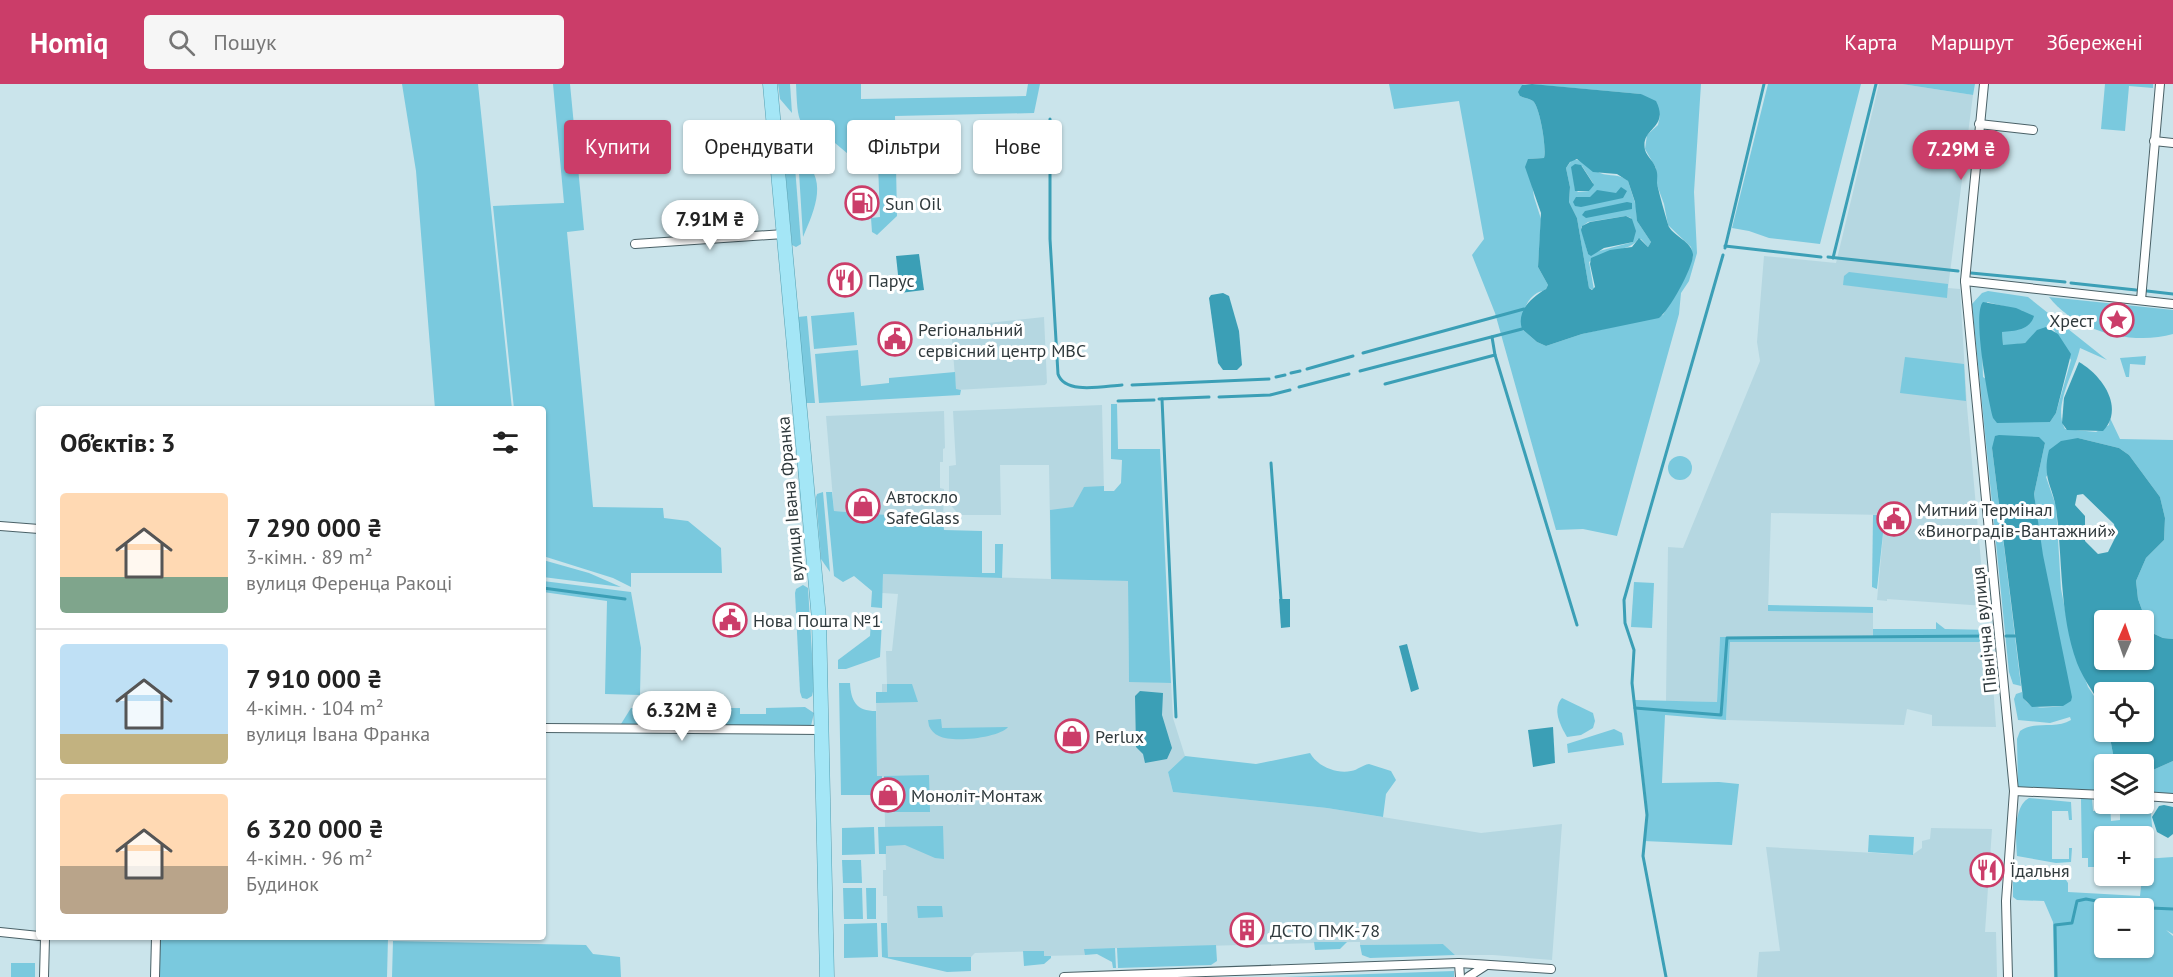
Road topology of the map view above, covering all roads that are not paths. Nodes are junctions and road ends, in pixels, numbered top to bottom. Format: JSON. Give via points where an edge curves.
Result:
{"nodes":[{"id":1,"x":770,"y":84,"type":"edge"},
{"id":2,"x":1984,"y":84,"type":"edge"},
{"id":3,"x":2160,"y":84,"type":"edge"},
{"id":4,"x":1979,"y":124,"type":"junction"},
{"id":5,"x":2033,"y":130,"type":"dead end"},
{"id":6,"x":2154,"y":141,"type":"junction"},
{"id":7,"x":2173,"y":143,"type":"edge"},
{"id":8,"x":784,"y":234,"type":"junction"},
{"id":9,"x":635,"y":244,"type":"dead end"},
{"id":10,"x":1965,"y":281,"type":"junction"},
{"id":11,"x":2141,"y":300,"type":"junction"},
{"id":12,"x":2173,"y":304,"type":"edge"},
{"id":13,"x":0,"y":526,"type":"edge"},
{"id":14,"x":36,"y":529,"type":"edge"},
{"id":15,"x":546,"y":728,"type":"edge"},
{"id":16,"x":822,"y":730,"type":"junction"},
{"id":17,"x":2014,"y":791,"type":"junction"},
{"id":18,"x":2094,"y":795,"type":"edge"},
{"id":19,"x":2154,"y":797,"type":"edge"},
{"id":20,"x":2173,"y":798,"type":"edge"},
{"id":21,"x":0,"y":932,"type":"edge"},
{"id":22,"x":36,"y":936,"type":"edge"},
{"id":23,"x":45,"y":940,"type":"edge"},
{"id":24,"x":156,"y":940,"type":"edge"},
{"id":25,"x":1459,"y":963,"type":"junction"},
{"id":26,"x":1486,"y":965,"type":"junction"},
{"id":27,"x":1551,"y":969,"type":"dead end"},
{"id":28,"x":44,"y":977,"type":"edge"},
{"id":29,"x":155,"y":977,"type":"edge"},
{"id":30,"x":826,"y":977,"type":"edge"},
{"id":31,"x":1064,"y":977,"type":"edge"},
{"id":32,"x":1460,"y":977,"type":"edge"},
{"id":33,"x":1468,"y":977,"type":"edge"},
{"id":34,"x":2008,"y":977,"type":"edge"}],
"edges":[{"from":1,"to":8,"type":"main road","name":"вулиця Івана Франка"},
{"from":2,"to":4,"type":"street","name":"Північна вулиця"},
{"from":3,"to":6,"type":"street"},
{"from":4,"to":5,"type":"street"},
{"from":4,"to":10,"type":"street","name":"Північна вулиця"},
{"from":6,"to":7,"type":"street"},
{"from":6,"to":11,"type":"street"},
{"from":8,"to":9,"type":"street"},
{"from":8,"to":16,"type":"main road","name":"вулиця Івана Франка","via":[[817,590]]},
{"from":10,"to":11,"type":"street"},
{"from":10,"to":17,"type":"street","name":"Північна вулиця"},
{"from":11,"to":12,"type":"street"},
{"from":13,"to":14,"type":"street"},
{"from":15,"to":16,"type":"street"},
{"from":16,"to":30,"type":"main road","name":"вулиця Івана Франка"},
{"from":17,"to":18,"type":"street"},
{"from":17,"to":34,"type":"street","name":"Північна вулиця","via":[[2006,918]]},
{"from":19,"to":20,"type":"street"},
{"from":21,"to":22,"type":"street"},
{"from":23,"to":28,"type":"street"},
{"from":24,"to":29,"type":"street"},
{"from":25,"to":26,"type":"street"},
{"from":25,"to":31,"type":"street"},
{"from":25,"to":32,"type":"street"},
{"from":26,"to":27,"type":"street"},
{"from":26,"to":33,"type":"street"}]}
